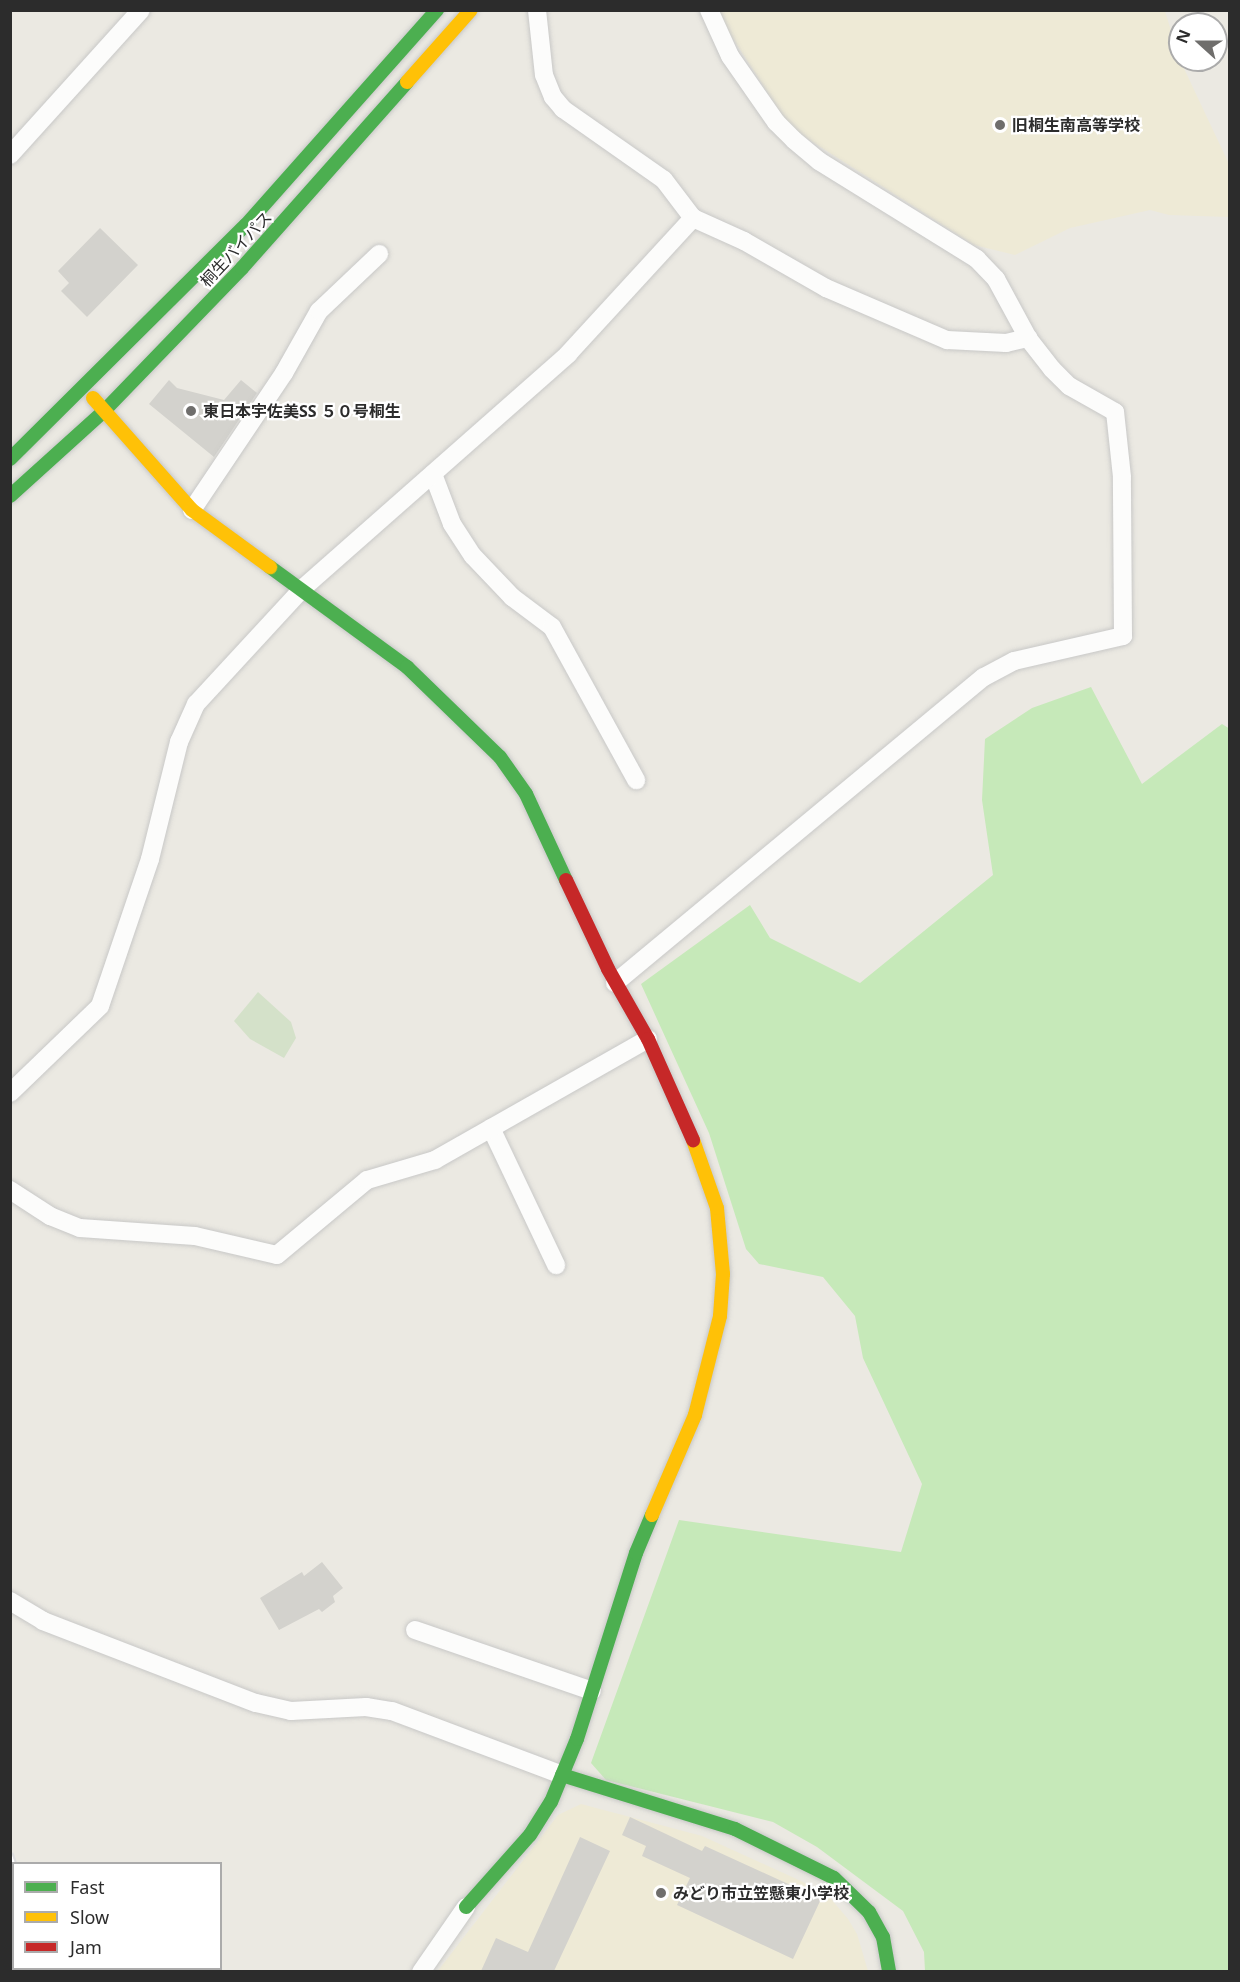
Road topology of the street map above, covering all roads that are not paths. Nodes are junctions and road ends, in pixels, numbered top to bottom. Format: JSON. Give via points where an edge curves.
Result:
{"nodes":[{"id":1,"x":141,"y":10,"type":"edge"},
{"id":2,"x":437,"y":10,"type":"edge"},
{"id":3,"x":471,"y":10,"type":"edge"},
{"id":4,"x":537,"y":10,"type":"edge"},
{"id":5,"x":709,"y":10,"type":"edge"},
{"id":6,"x":10,"y":155,"type":"edge"},
{"id":7,"x":693,"y":218,"type":"junction"},
{"id":8,"x":379,"y":254,"type":"dead end"},
{"id":9,"x":1028,"y":338,"type":"junction"},
{"id":10,"x":85,"y":388,"type":"junction"},
{"id":11,"x":104,"y":411,"type":"junction"},
{"id":12,"x":10,"y":459,"type":"edge"},
{"id":13,"x":433,"y":474,"type":"junction"},
{"id":14,"x":10,"y":496,"type":"edge"},
{"id":15,"x":192,"y":510,"type":"junction"},
{"id":16,"x":303,"y":588,"type":"junction"},
{"id":17,"x":636,"y":780,"type":"dead end"},
{"id":18,"x":615,"y":983,"type":"junction"},
{"id":19,"x":648,"y":1039,"type":"junction"},
{"id":20,"x":10,"y":1093,"type":"edge"},
{"id":21,"x":491,"y":1128,"type":"junction"},
{"id":22,"x":10,"y":1190,"type":"edge"},
{"id":23,"x":556,"y":1265,"type":"dead end"},
{"id":24,"x":10,"y":1600,"type":"edge"},
{"id":25,"x":415,"y":1629,"type":"dead end"},
{"id":26,"x":592,"y":1690,"type":"junction"},
{"id":27,"x":562,"y":1775,"type":"junction"},
{"id":28,"x":466,"y":1907,"type":"joint"},
{"id":29,"x":421,"y":1971,"type":"edge"},
{"id":30,"x":889,"y":1971,"type":"edge"}],
"edges":[{"from":1,"to":6,"type":"street"},
{"from":2,"to":10,"type":"main road","name":"桐生バイパス","via":[[254,216]]},
{"from":3,"to":11,"type":"main road","name":"桐生バイパス","via":[[242,268]]},
{"from":4,"to":7,"type":"street","via":[[544,75],[552,97],[563,109],[663,180]]},
{"from":5,"to":9,"type":"street","via":[[730,56],[782,128],[819,161],[977,259],[996,279]]},
{"from":7,"to":9,"type":"street","via":[[744,241],[826,288],[946,340],[1006,343]]},
{"from":7,"to":13,"type":"street","via":[[568,354]]},
{"from":8,"to":15,"type":"street","via":[[320,311],[284,373]]},
{"from":9,"to":18,"type":"street","via":[[1069,386],[1115,412],[1122,477],[1123,636],[1014,661],[984,677]]},
{"from":10,"to":11,"type":"main road"},
{"from":10,"to":12,"type":"main road","name":"桐生バイパス"},
{"from":11,"to":14,"type":"main road","name":"桐生バイパス"},
{"from":11,"to":15,"type":"main road"},
{"from":13,"to":16,"type":"street"},
{"from":13,"to":17,"type":"street","via":[[452,524],[473,556],[512,597],[552,627]]},
{"from":15,"to":16,"type":"main road"},
{"from":16,"to":18,"type":"main road","via":[[407,667],[500,757],[536,813]]},
{"from":16,"to":20,"type":"street","via":[[196,704],[179,742],[150,859],[100,1006]]},
{"from":18,"to":19,"type":"main road"},
{"from":19,"to":21,"type":"street"},
{"from":19,"to":26,"type":"main road","via":[[699,1154],[717,1208],[722,1294],[715,1340],[695,1415],[636,1553]]},
{"from":21,"to":22,"type":"street","via":[[423,1165],[367,1180],[277,1255],[205,1238],[81,1228],[50,1216]]},
{"from":21,"to":23,"type":"street"},
{"from":24,"to":27,"type":"street","via":[[43,1621],[256,1703],[291,1711],[366,1707],[392,1711]]},
{"from":25,"to":26,"type":"street"},
{"from":26,"to":27,"type":"main road"},
{"from":27,"to":28,"type":"main road","via":[[551,1802],[530,1834]]},
{"from":27,"to":30,"type":"main road","via":[[735,1829],[834,1878],[869,1912],[883,1937]]},
{"from":28,"to":29,"type":"street"}]}
